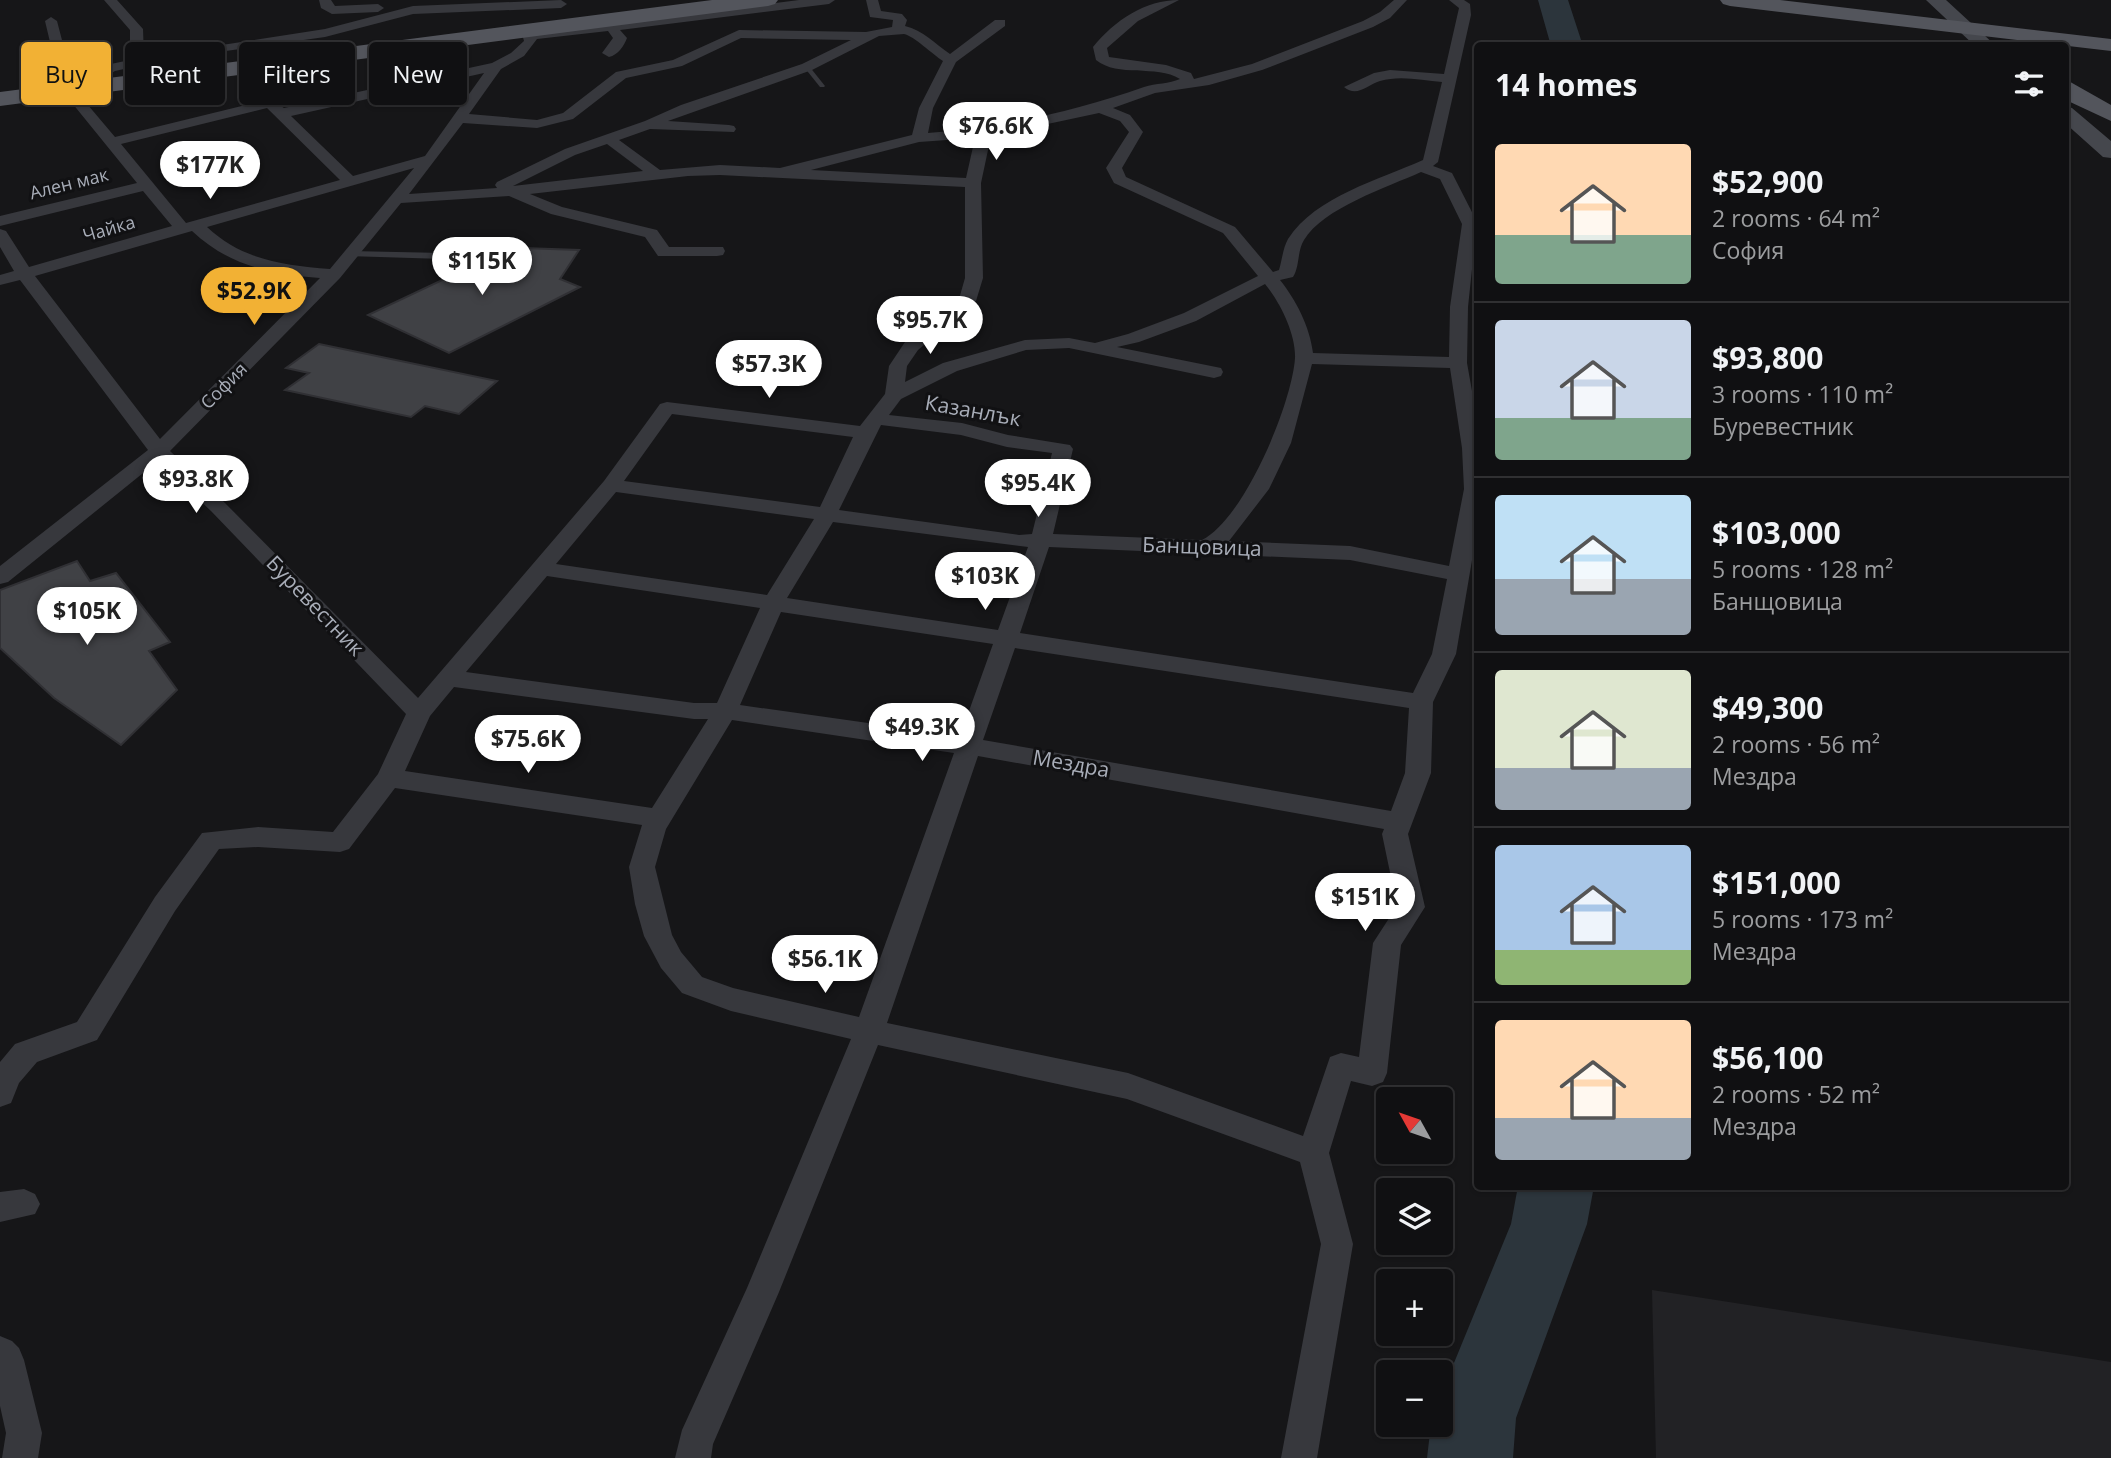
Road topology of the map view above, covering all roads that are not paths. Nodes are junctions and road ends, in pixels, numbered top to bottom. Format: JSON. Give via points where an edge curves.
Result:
{"nodes":[{"id":1,"x":110,"y":0,"type":"edge"},
{"id":2,"x":325,"y":0,"type":"edge"},
{"id":3,"x":768,"y":0,"type":"edge"},
{"id":4,"x":829,"y":0,"type":"edge"},
{"id":5,"x":872,"y":0,"type":"edge"},
{"id":6,"x":1173,"y":0,"type":"edge"},
{"id":7,"x":1401,"y":0,"type":"edge"},
{"id":8,"x":1455,"y":0,"type":"edge"},
{"id":9,"x":1730,"y":0,"type":"edge"},
{"id":10,"x":1795,"y":0,"type":"edge"},
{"id":11,"x":1935,"y":0,"type":"edge"},
{"id":12,"x":563,"y":2,"type":"edge"},
{"id":13,"x":1977,"y":9,"type":"dead end"},
{"id":14,"x":414,"y":10,"type":"junction"},
{"id":15,"x":1883,"y":17,"type":"junction"},
{"id":16,"x":51,"y":21,"type":"dead end"},
{"id":17,"x":1000,"y":23,"type":"dead end"},
{"id":18,"x":611,"y":27,"type":"junction"},
{"id":19,"x":898,"y":30,"type":"junction"},
{"id":20,"x":533,"y":36,"type":"junction"},
{"id":21,"x":865,"y":36,"type":"junction"},
{"id":22,"x":54,"y":42,"type":"edge"},
{"id":23,"x":137,"y":42,"type":"edge"},
{"id":24,"x":463,"y":42,"type":"edge"},
{"id":25,"x":1982,"y":42,"type":"edge"},
{"id":26,"x":2014,"y":42,"type":"edge"},
{"id":27,"x":2111,"y":45,"type":"edge"},
{"id":28,"x":225,"y":46,"type":"edge"},
{"id":29,"x":467,"y":48,"type":"edge"},
{"id":30,"x":369,"y":50,"type":"edge"},
{"id":31,"x":609,"y":53,"type":"dead end"},
{"id":32,"x":950,"y":60,"type":"junction"},
{"id":33,"x":225,"y":63,"type":"edge"},
{"id":34,"x":495,"y":63,"type":"junction"},
{"id":35,"x":807,"y":67,"type":"junction"},
{"id":36,"x":125,"y":74,"type":"edge"},
{"id":37,"x":1450,"y":79,"type":"junction"},
{"id":38,"x":822,"y":86,"type":"dead end"},
{"id":39,"x":1177,"y":86,"type":"junction"},
{"id":40,"x":1352,"y":88,"type":"dead end"},
{"id":41,"x":0,"y":99,"type":"edge"},
{"id":42,"x":2069,"y":102,"type":"edge"},
{"id":43,"x":2069,"y":103,"type":"edge"},
{"id":44,"x":2069,"y":103,"type":"edge"},
{"id":45,"x":81,"y":105,"type":"edge"},
{"id":46,"x":1100,"y":108,"type":"junction"},
{"id":47,"x":283,"y":113,"type":"junction"},
{"id":48,"x":2111,"y":114,"type":"edge"},
{"id":49,"x":459,"y":118,"type":"junction"},
{"id":50,"x":650,"y":124,"type":"junction"},
{"id":51,"x":2111,"y":125,"type":"edge"},
{"id":52,"x":729,"y":129,"type":"dead end"},
{"id":53,"x":984,"y":133,"type":"junction"},
{"id":54,"x":919,"y":138,"type":"junction"},
{"id":55,"x":609,"y":139,"type":"junction"},
{"id":56,"x":111,"y":142,"type":"junction"},
{"id":57,"x":2111,"y":152,"type":"edge"},
{"id":58,"x":430,"y":159,"type":"junction"},
{"id":59,"x":1420,"y":167,"type":"junction"},
{"id":60,"x":781,"y":173,"type":"junction"},
{"id":61,"x":656,"y":174,"type":"junction"},
{"id":62,"x":350,"y":181,"type":"junction"},
{"id":63,"x":973,"y":183,"type":"junction"},
{"id":64,"x":147,"y":185,"type":"junction"},
{"id":65,"x":510,"y":191,"type":"junction"},
{"id":66,"x":487,"y":194,"type":"junction"},
{"id":67,"x":395,"y":199,"type":"junction"},
{"id":68,"x":0,"y":221,"type":"edge"},
{"id":69,"x":189,"y":227,"type":"junction"},
{"id":70,"x":0,"y":234,"type":"edge"},
{"id":71,"x":717,"y":251,"type":"dead end"},
{"id":72,"x":350,"y":254,"type":"junction"},
{"id":73,"x":444,"y":256,"type":"dead end"},
{"id":74,"x":24,"y":273,"type":"junction"},
{"id":75,"x":334,"y":274,"type":"junction"},
{"id":76,"x":1271,"y":277,"type":"junction"},
{"id":77,"x":0,"y":280,"type":"edge"},
{"id":78,"x":1094,"y":347,"type":"junction"},
{"id":79,"x":1304,"y":358,"type":"junction"},
{"id":80,"x":1458,"y":363,"type":"junction"},
{"id":81,"x":1214,"y":372,"type":"dead end"},
{"id":82,"x":894,"y":395,"type":"junction"},
{"id":83,"x":870,"y":426,"type":"junction"},
{"id":84,"x":159,"y":450,"type":"junction"},
{"id":85,"x":611,"y":485,"type":"junction"},
{"id":86,"x":826,"y":516,"type":"junction"},
{"id":87,"x":1041,"y":540,"type":"junction"},
{"id":88,"x":1203,"y":548,"type":"junction"},
{"id":89,"x":541,"y":568,"type":"junction"},
{"id":90,"x":1459,"y":575,"type":"junction"},
{"id":91,"x":0,"y":577,"type":"edge"},
{"id":92,"x":774,"y":602,"type":"junction"},
{"id":93,"x":1005,"y":637,"type":"junction"},
{"id":94,"x":449,"y":678,"type":"junction"},
{"id":95,"x":1421,"y":702,"type":"junction"},
{"id":96,"x":725,"y":711,"type":"junction"},
{"id":97,"x":419,"y":713,"type":"junction"},
{"id":98,"x":967,"y":746,"type":"junction"},
{"id":99,"x":389,"y":778,"type":"junction"},
{"id":100,"x":660,"y":817,"type":"junction"},
{"id":101,"x":1400,"y":822,"type":"junction"},
{"id":102,"x":869,"y":1031,"type":"junction"},
{"id":103,"x":0,"y":1094,"type":"edge"},
{"id":104,"x":1313,"y":1153,"type":"junction"},
{"id":105,"x":0,"y":1353,"type":"edge"},
{"id":106,"x":20,"y":1458,"type":"edge"},
{"id":107,"x":693,"y":1458,"type":"edge"},
{"id":108,"x":1299,"y":1458,"type":"edge"}],
"edges":[{"from":1,"to":23,"type":"street","via":[[136,29]]},
{"from":2,"to":14,"type":"street","via":[[332,10]]},
{"from":3,"to":20,"type":"main road","via":[[574,23]]},
{"from":4,"to":18,"type":"street"},
{"from":5,"to":19,"type":"street","via":[[875,14],[901,20]]},
{"from":6,"to":39,"type":"street","via":[[1130,20],[1100,47],[1103,60],[1158,67],[1186,76],[1188,81]]},
{"from":7,"to":39,"type":"street","via":[[1368,24],[1289,55],[1209,81]]},
{"from":8,"to":37,"type":"street","via":[[1465,7]]},
{"from":9,"to":15,"type":"main road"},
{"from":10,"to":15,"type":"main road"},
{"from":11,"to":25,"type":"main road"},
{"from":12,"to":14,"type":"street"},
{"from":12,"to":20,"type":"street"},
{"from":13,"to":26,"type":"main road"},
{"from":14,"to":28,"type":"street","via":[[325,33]]},
{"from":15,"to":27,"type":"main road"},
{"from":16,"to":22,"type":"street"},
{"from":17,"to":32,"type":"street"},
{"from":18,"to":20,"type":"street"},
{"from":18,"to":31,"type":"street","via":[[620,38]]},
{"from":19,"to":21,"type":"street"},
{"from":19,"to":32,"type":"street","via":[[915,32]]},
{"from":20,"to":24,"type":"main road"},
{"from":20,"to":34,"type":"street","via":[[516,58]]},
{"from":21,"to":35,"type":"street"},
{"from":21,"to":49,"type":"street","via":[[739,34],[677,63],[621,75],[568,116],[537,124]]},
{"from":29,"to":34,"type":"main road","via":[[482,50]]},
{"from":30,"to":33,"type":"main road"},
{"from":32,"to":54,"type":"street","via":[[926,108]]},
{"from":34,"to":47,"type":"street"},
{"from":34,"to":49,"type":"street","name":"София"},
{"from":35,"to":38,"type":"lane"},
{"from":35,"to":50,"type":"street"},
{"from":36,"to":41,"type":"main road"},
{"from":37,"to":40,"type":"street","via":[[1378,76]]},
{"from":37,"to":59,"type":"street","via":[[1430,162]]},
{"from":39,"to":46,"type":"street","via":[[1152,89]]},
{"from":42,"to":48,"type":"main road"},
{"from":43,"to":51,"type":"main road"},
{"from":44,"to":57,"type":"main road"},
{"from":45,"to":56,"type":"street"},
{"from":46,"to":53,"type":"street"},
{"from":46,"to":76,"type":"street","via":[[1125,118],[1136,132],[1114,168],[1119,180],[1229,230]]},
{"from":47,"to":56,"type":"street","via":[[270,103]]},
{"from":47,"to":62,"type":"street"},
{"from":49,"to":58,"type":"street","name":"София"},
{"from":50,"to":52,"type":"street"},
{"from":50,"to":55,"type":"street"},
{"from":53,"to":54,"type":"street"},
{"from":53,"to":63,"type":"street"},
{"from":54,"to":60,"type":"street"},
{"from":55,"to":61,"type":"street"},
{"from":55,"to":66,"type":"street","via":[[570,152]]},
{"from":56,"to":64,"type":"street"},
{"from":58,"to":62,"type":"street","name":"Чайка"},
{"from":58,"to":67,"type":"street","name":"София"},
{"from":59,"to":76,"type":"street","via":[[1321,214],[1296,240],[1287,273]]},
{"from":59,"to":80,"type":"street","via":[[1447,176],[1470,224],[1459,307]]},
{"from":60,"to":61,"type":"street"},
{"from":60,"to":63,"type":"street"},
{"from":61,"to":65,"type":"street"},
{"from":62,"to":69,"type":"street","name":"Чайка"},
{"from":63,"to":82,"type":"street","via":[[974,278],[967,301],[911,346],[898,366]]},
{"from":64,"to":68,"type":"street","name":"Ален мак"},
{"from":64,"to":69,"type":"street"},
{"from":65,"to":66,"type":"street"},
{"from":65,"to":71,"type":"street","via":[[557,211],[651,233],[664,252]]},
{"from":66,"to":67,"type":"street"},
{"from":67,"to":72,"type":"street","name":"София"},
{"from":69,"to":74,"type":"street","name":"Чайка"},
{"from":69,"to":75,"type":"street","via":[[234,254],[288,270]]},
{"from":70,"to":74,"type":"street","name":"Буревестник"},
{"from":72,"to":73,"type":"lane"},
{"from":72,"to":75,"type":"street","name":"София"},
{"from":74,"to":77,"type":"street","name":"Чайка"},
{"from":74,"to":84,"type":"street","name":"Буревестник"},
{"from":75,"to":84,"type":"street","name":"София"},
{"from":76,"to":78,"type":"street","via":[[1190,317]]},
{"from":76,"to":79,"type":"street","via":[[1301,339]]},
{"from":78,"to":81,"type":"street"},
{"from":78,"to":82,"type":"street","via":[[1025,345],[950,367]]},
{"from":79,"to":80,"type":"street"},
{"from":79,"to":88,"type":"street","via":[[1281,443],[1259,489],[1219,540]]},
{"from":80,"to":90,"type":"street","via":[[1474,489]]},
{"from":82,"to":83,"type":"street"},
{"from":83,"to":85,"type":"street","name":"Казанлък","via":[[667,408]]},
{"from":83,"to":86,"type":"street"},
{"from":83,"to":87,"type":"street","name":"Казанлък","via":[[962,429],[1063,449]]},
{"from":84,"to":91,"type":"street","name":"София"},
{"from":84,"to":97,"type":"street","name":"Буревестник"},
{"from":85,"to":86,"type":"street","name":"Банщовица"},
{"from":85,"to":89,"type":"street"},
{"from":86,"to":87,"type":"street","name":"Банщовица"},
{"from":86,"to":92,"type":"street"},
{"from":87,"to":88,"type":"street","name":"Банщовица"},
{"from":87,"to":93,"type":"street"},
{"from":88,"to":90,"type":"street","name":"Банщовица","via":[[1350,553]]},
{"from":89,"to":92,"type":"street"},
{"from":89,"to":94,"type":"street"},
{"from":90,"to":95,"type":"street","via":[[1444,654]]},
{"from":92,"to":93,"type":"street"},
{"from":92,"to":96,"type":"street"},
{"from":93,"to":95,"type":"street"},
{"from":93,"to":98,"type":"street"},
{"from":94,"to":96,"type":"street","name":"Мездра"},
{"from":94,"to":97,"type":"street"},
{"from":95,"to":101,"type":"street","via":[[1418,773]]},
{"from":96,"to":98,"type":"street","name":"Мездра"},
{"from":96,"to":100,"type":"street"},
{"from":97,"to":99,"type":"street"},
{"from":98,"to":101,"type":"street","name":"Мездра"},
{"from":98,"to":102,"type":"street"},
{"from":99,"to":100,"type":"street"},
{"from":99,"to":103,"type":"street","via":[[340,842],[258,837],[211,840],[164,904],[87,1031],[26,1053],[6,1077]]},
{"from":100,"to":102,"type":"street","via":[[642,867],[649,904],[665,948],[692,985],[731,999]]},
{"from":101,"to":104,"type":"street","via":[[1395,834],[1411,907],[1387,943],[1372,1073],[1340,1066]]},
{"from":102,"to":104,"type":"street","via":[[1128,1086]]},
{"from":102,"to":107,"type":"street","via":[[695,1443]]},
{"from":104,"to":108,"type":"street","via":[[1337,1244]]},
{"from":105,"to":106,"type":"street","via":[[7,1360],[24,1433]]}]}
